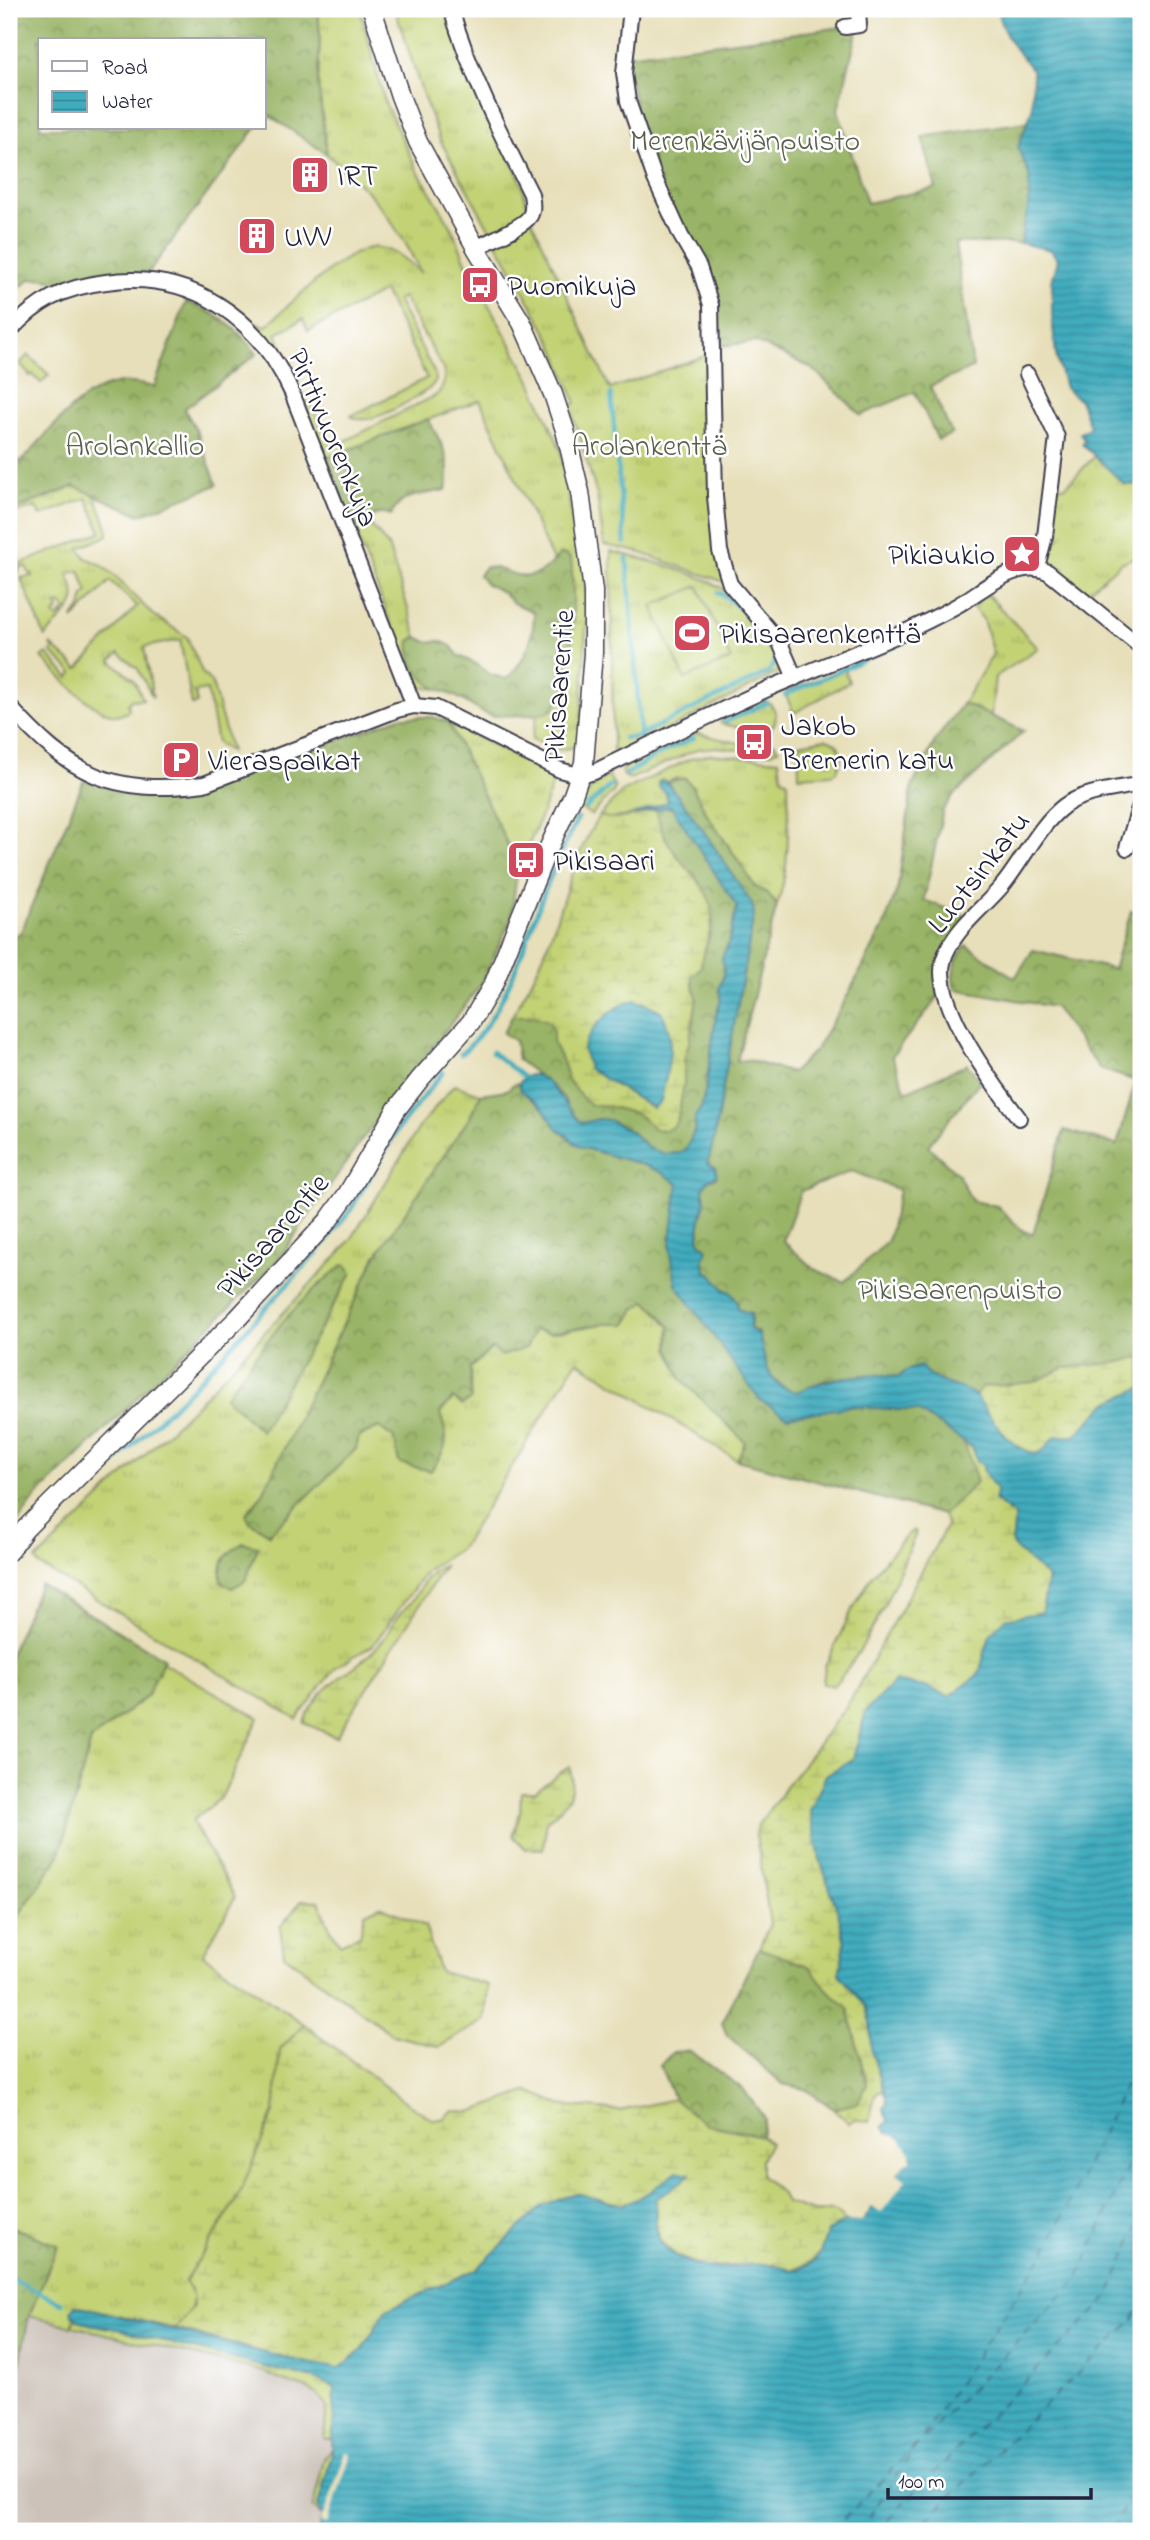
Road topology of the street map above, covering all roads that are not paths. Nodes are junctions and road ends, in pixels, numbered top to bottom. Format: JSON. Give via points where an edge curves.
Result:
{"nodes":[{"id":1,"x":372,"y":9,"type":"edge"},
{"id":2,"x":450,"y":9,"type":"edge"},
{"id":3,"x":631,"y":9,"type":"edge"},
{"id":4,"x":858,"y":9,"type":"edge"},
{"id":5,"x":852,"y":26,"type":"dead end"},
{"id":6,"x":476,"y":248,"type":"junction"},
{"id":7,"x":9,"y":332,"type":"edge"},
{"id":8,"x":1027,"y":374,"type":"dead end"},
{"id":9,"x":1037,"y":567,"type":"junction"},
{"id":10,"x":1141,"y":647,"type":"edge"},
{"id":11,"x":795,"y":678,"type":"junction"},
{"id":12,"x":9,"y":706,"type":"edge"},
{"id":13,"x":414,"y":706,"type":"junction"},
{"id":14,"x":581,"y":776,"type":"junction"},
{"id":15,"x":1141,"y":784,"type":"edge"},
{"id":16,"x":1141,"y":801,"type":"edge"},
{"id":17,"x":1127,"y":848,"type":"dead end"},
{"id":18,"x":1019,"y":1118,"type":"dead end"},
{"id":19,"x":9,"y":1551,"type":"edge"}],
"edges":[{"from":1,"to":6,"type":"street","name":"Pikisaarentie","via":[[418,142]]},
{"from":2,"to":6,"type":"street","via":[[533,203],[527,220]]},
{"from":3,"to":11,"type":"street","via":[[624,73],[628,101],[655,179],[699,267],[711,305],[720,551],[730,584],[780,643]]},
{"from":4,"to":5,"type":"street"},
{"from":6,"to":14,"type":"street","name":"Pikisaarentie","via":[[536,355],[565,430],[580,492],[593,591],[587,750]]},
{"from":7,"to":13,"type":"street","name":"Pirttivuorenkuja","via":[[50,297],[92,284],[138,279],[188,289],[250,328],[277,362],[292,393]]},
{"from":8,"to":9,"type":"street","via":[[1057,437]]},
{"from":9,"to":10,"type":"street"},
{"from":9,"to":11,"type":"street","via":[[1016,571],[922,625]]},
{"from":11,"to":14,"type":"street"},
{"from":12,"to":13,"type":"street","via":[[44,743],[85,772],[141,788],[173,788],[204,784]]},
{"from":13,"to":14,"type":"street","via":[[436,708],[511,748]]},
{"from":14,"to":19,"type":"street","name":"Pikisaarentie","via":[[481,1006],[396,1110],[328,1221],[237,1319],[25,1529]]},
{"from":15,"to":18,"type":"street","name":"Luotsinkatu","via":[[1082,797],[1064,806],[959,932],[945,956],[944,985],[961,1029]]},
{"from":16,"to":17,"type":"street"}]}
